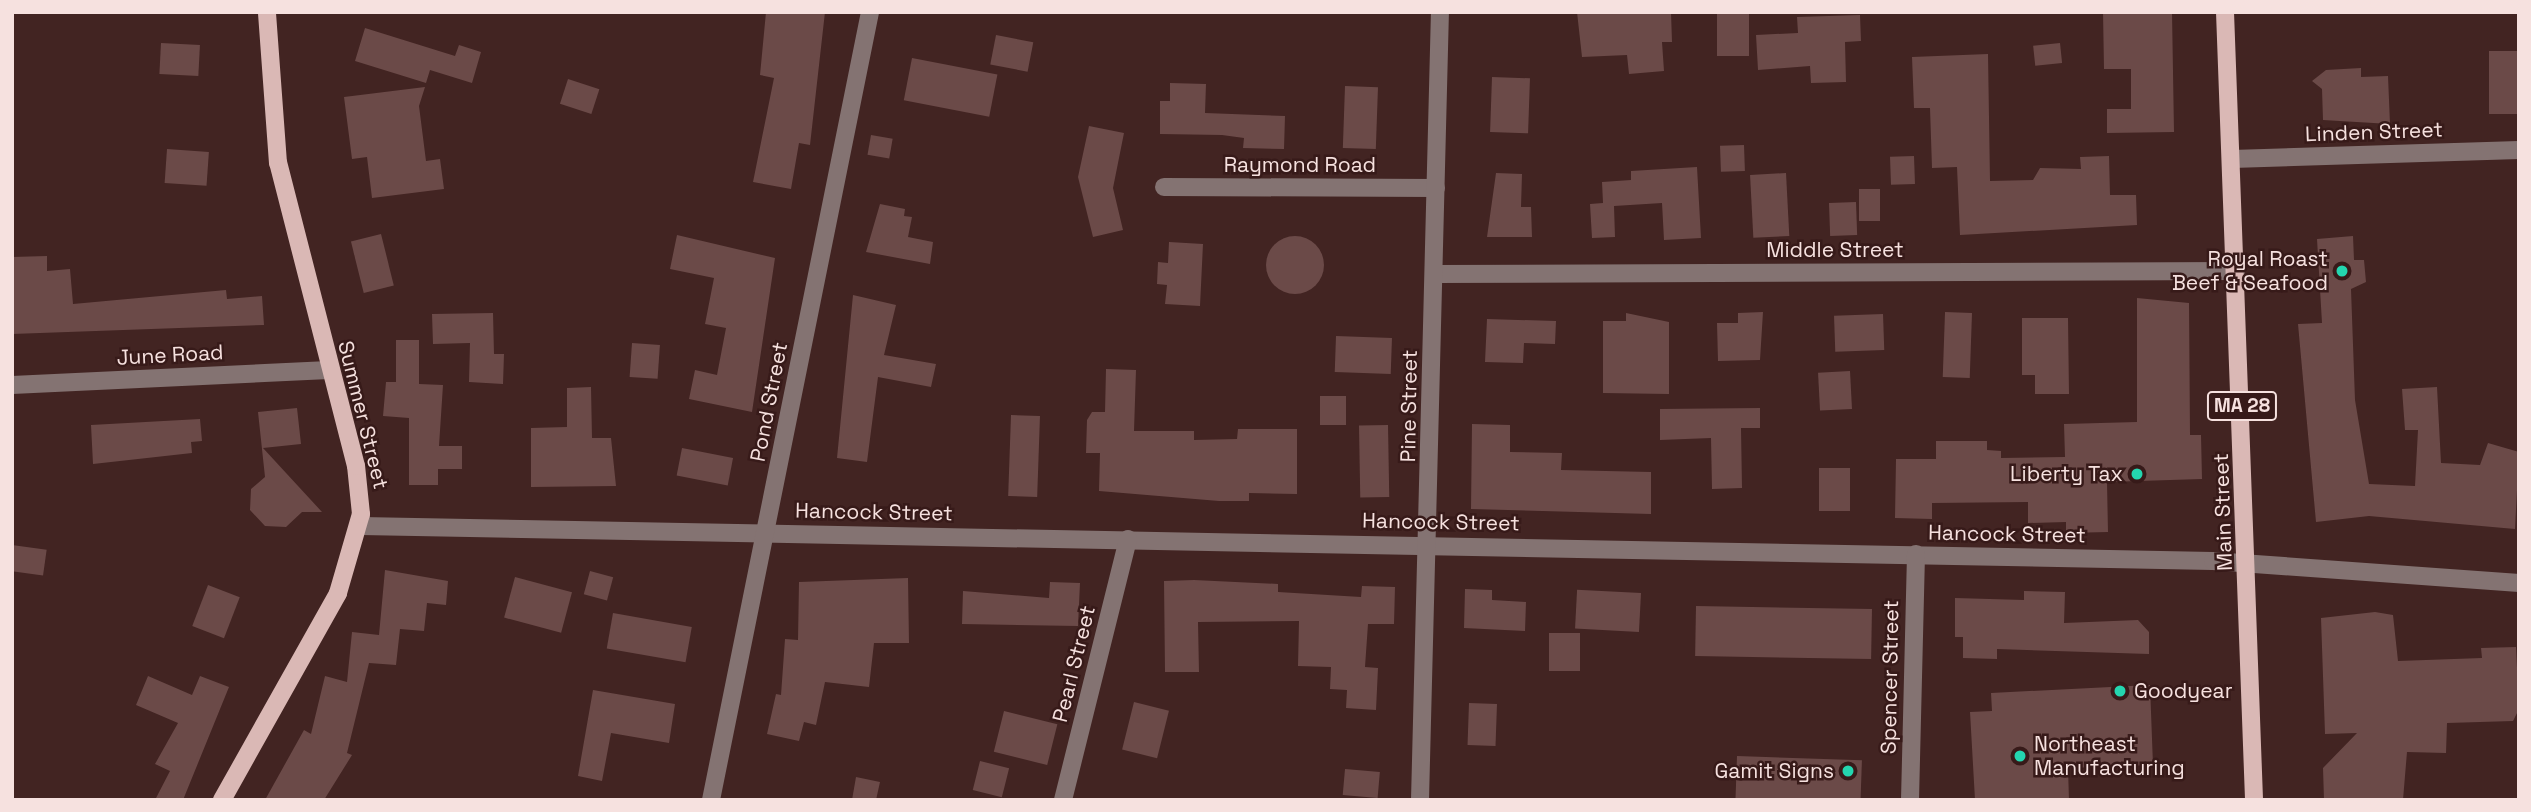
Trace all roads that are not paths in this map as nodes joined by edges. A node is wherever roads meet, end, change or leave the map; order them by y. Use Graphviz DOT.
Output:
graph roads {
  1 [pos="267,12"];
  2 [pos="870,12"];
  3 [pos="1440,12"];
  4 [pos="2225,12"];
  5 [pos="2519,150"];
  6 [pos="2232,159"];
  7 [pos="1164,187"];
  8 [pos="1436,188"];
  9 [pos="2236,271"];
  10 [pos="1434,274"];
  11 [pos="330,370"];
  12 [pos="12,385"];
  13 [pos="361,526"];
  14 [pos="766,532"];
  15 [pos="1129,539"];
  16 [pos="1429,544"];
  17 [pos="1916,554"];
  18 [pos="2248,562"];
  19 [pos="2519,583"];
  20 [pos="222,800"];
  21 [pos="711,800"];
  22 [pos="1063,800"];
  23 [pos="1420,800"];
  24 [pos="1910,800"];
  25 [pos="2254,800"];
  1 -- 11 [label="main road, Summer Street"];
  2 -- 14 [label="street, Pond Street"];
  3 -- 8 [label="street, Pine Street"];
  4 -- 6 [label="main road, Main Street / MA 28"];
  5 -- 6 [label="street, Linden Street"];
  6 -- 9 [label="main road, Main Street / MA 28"];
  7 -- 8 [label="street, Raymond Road"];
  8 -- 10 [label="street, Pine Street"];
  9 -- 10 [label="street, Middle Street"];
  9 -- 18 [label="main road, Main Street / MA 28"];
  10 -- 16 [label="street, Pine Street"];
  11 -- 12 [label="street, June Road"];
  11 -- 13 [label="main road, Summer Street"];
  13 -- 14 [label="street, Hancock Street"];
  13 -- 20 [label="main road, Summer Street"];
  14 -- 15 [label="street, Hancock Street"];
  14 -- 21 [label="street, Pond Street"];
  15 -- 16 [label="street, Hancock Street"];
  15 -- 22 [label="street, Pearl Street"];
  16 -- 17 [label="street, Hancock Street"];
  16 -- 23 [label="street, Pine Street"];
  17 -- 18 [label="street, Hancock Street"];
  17 -- 24 [label="street, Spencer Street"];
  18 -- 19 [label="street, Hancock Street"];
  18 -- 25 [label="main road, Main Street / MA 28"];
}
